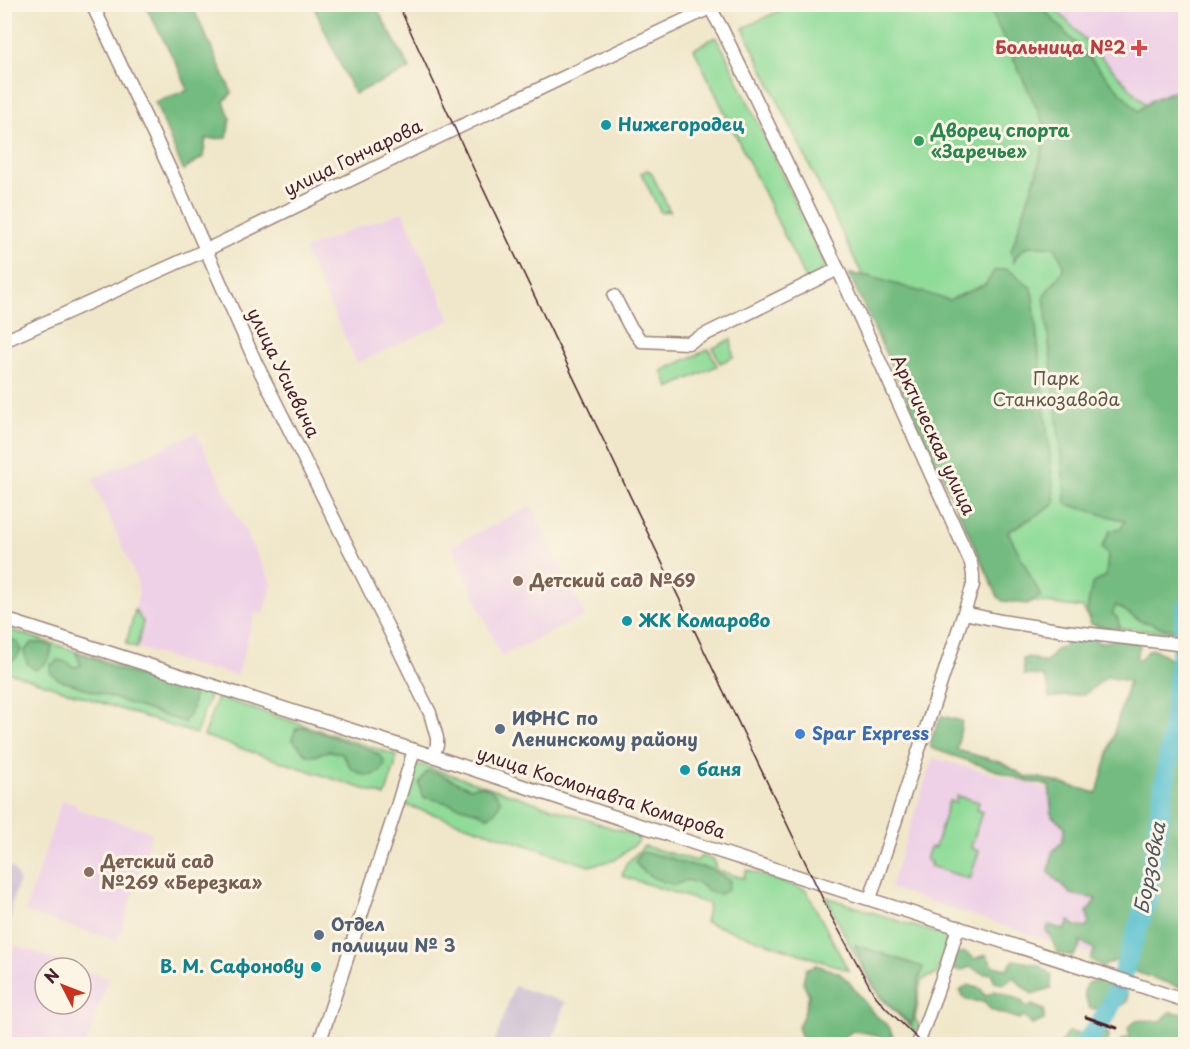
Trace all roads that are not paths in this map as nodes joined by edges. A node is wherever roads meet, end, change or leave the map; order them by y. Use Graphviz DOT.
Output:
graph roads {
  1 [pos="92,4"];
  2 [pos="712,6"];
  3 [pos="206,250"];
  4 [pos="838,269"];
  5 [pos="614,296"];
  6 [pos="4,341"];
  7 [pos="964,613"];
  8 [pos="4,619"];
  9 [pos="1185,645"];
  10 [pos="414,750"];
  11 [pos="433,756"];
  12 [pos="870,899"];
  13 [pos="958,927"];
  14 [pos="1185,1001"];
  15 [pos="319,1044"];
  16 [pos="918,1044"];
  1 -- 3 [label="street, улица Усиевича"];
  2 -- 3 [label="street, улица Гончарова"];
  2 -- 4 [label="street, Арктическая улица"];
  3 -- 6 [label="street, улица Гончарова"];
  3 -- 11 [label="street, улица Усиевича"];
  4 -- 5 [label="street"];
  4 -- 7 [label="street, Арктическая улица"];
  7 -- 9 [label="street"];
  7 -- 12 [label="street, Арктическая улица"];
  8 -- 10 [label="street, улица Космонавта Комарова"];
  10 -- 11 [label="street, улица Космонавта Комарова"];
  10 -- 15 [label="street"];
  11 -- 12 [label="street, улица Космонавта Комарова"];
  12 -- 13 [label="street, улица Космонавта Комарова"];
  13 -- 14 [label="street, улица Космонавта Комарова"];
  13 -- 16 [label="street"];
}
